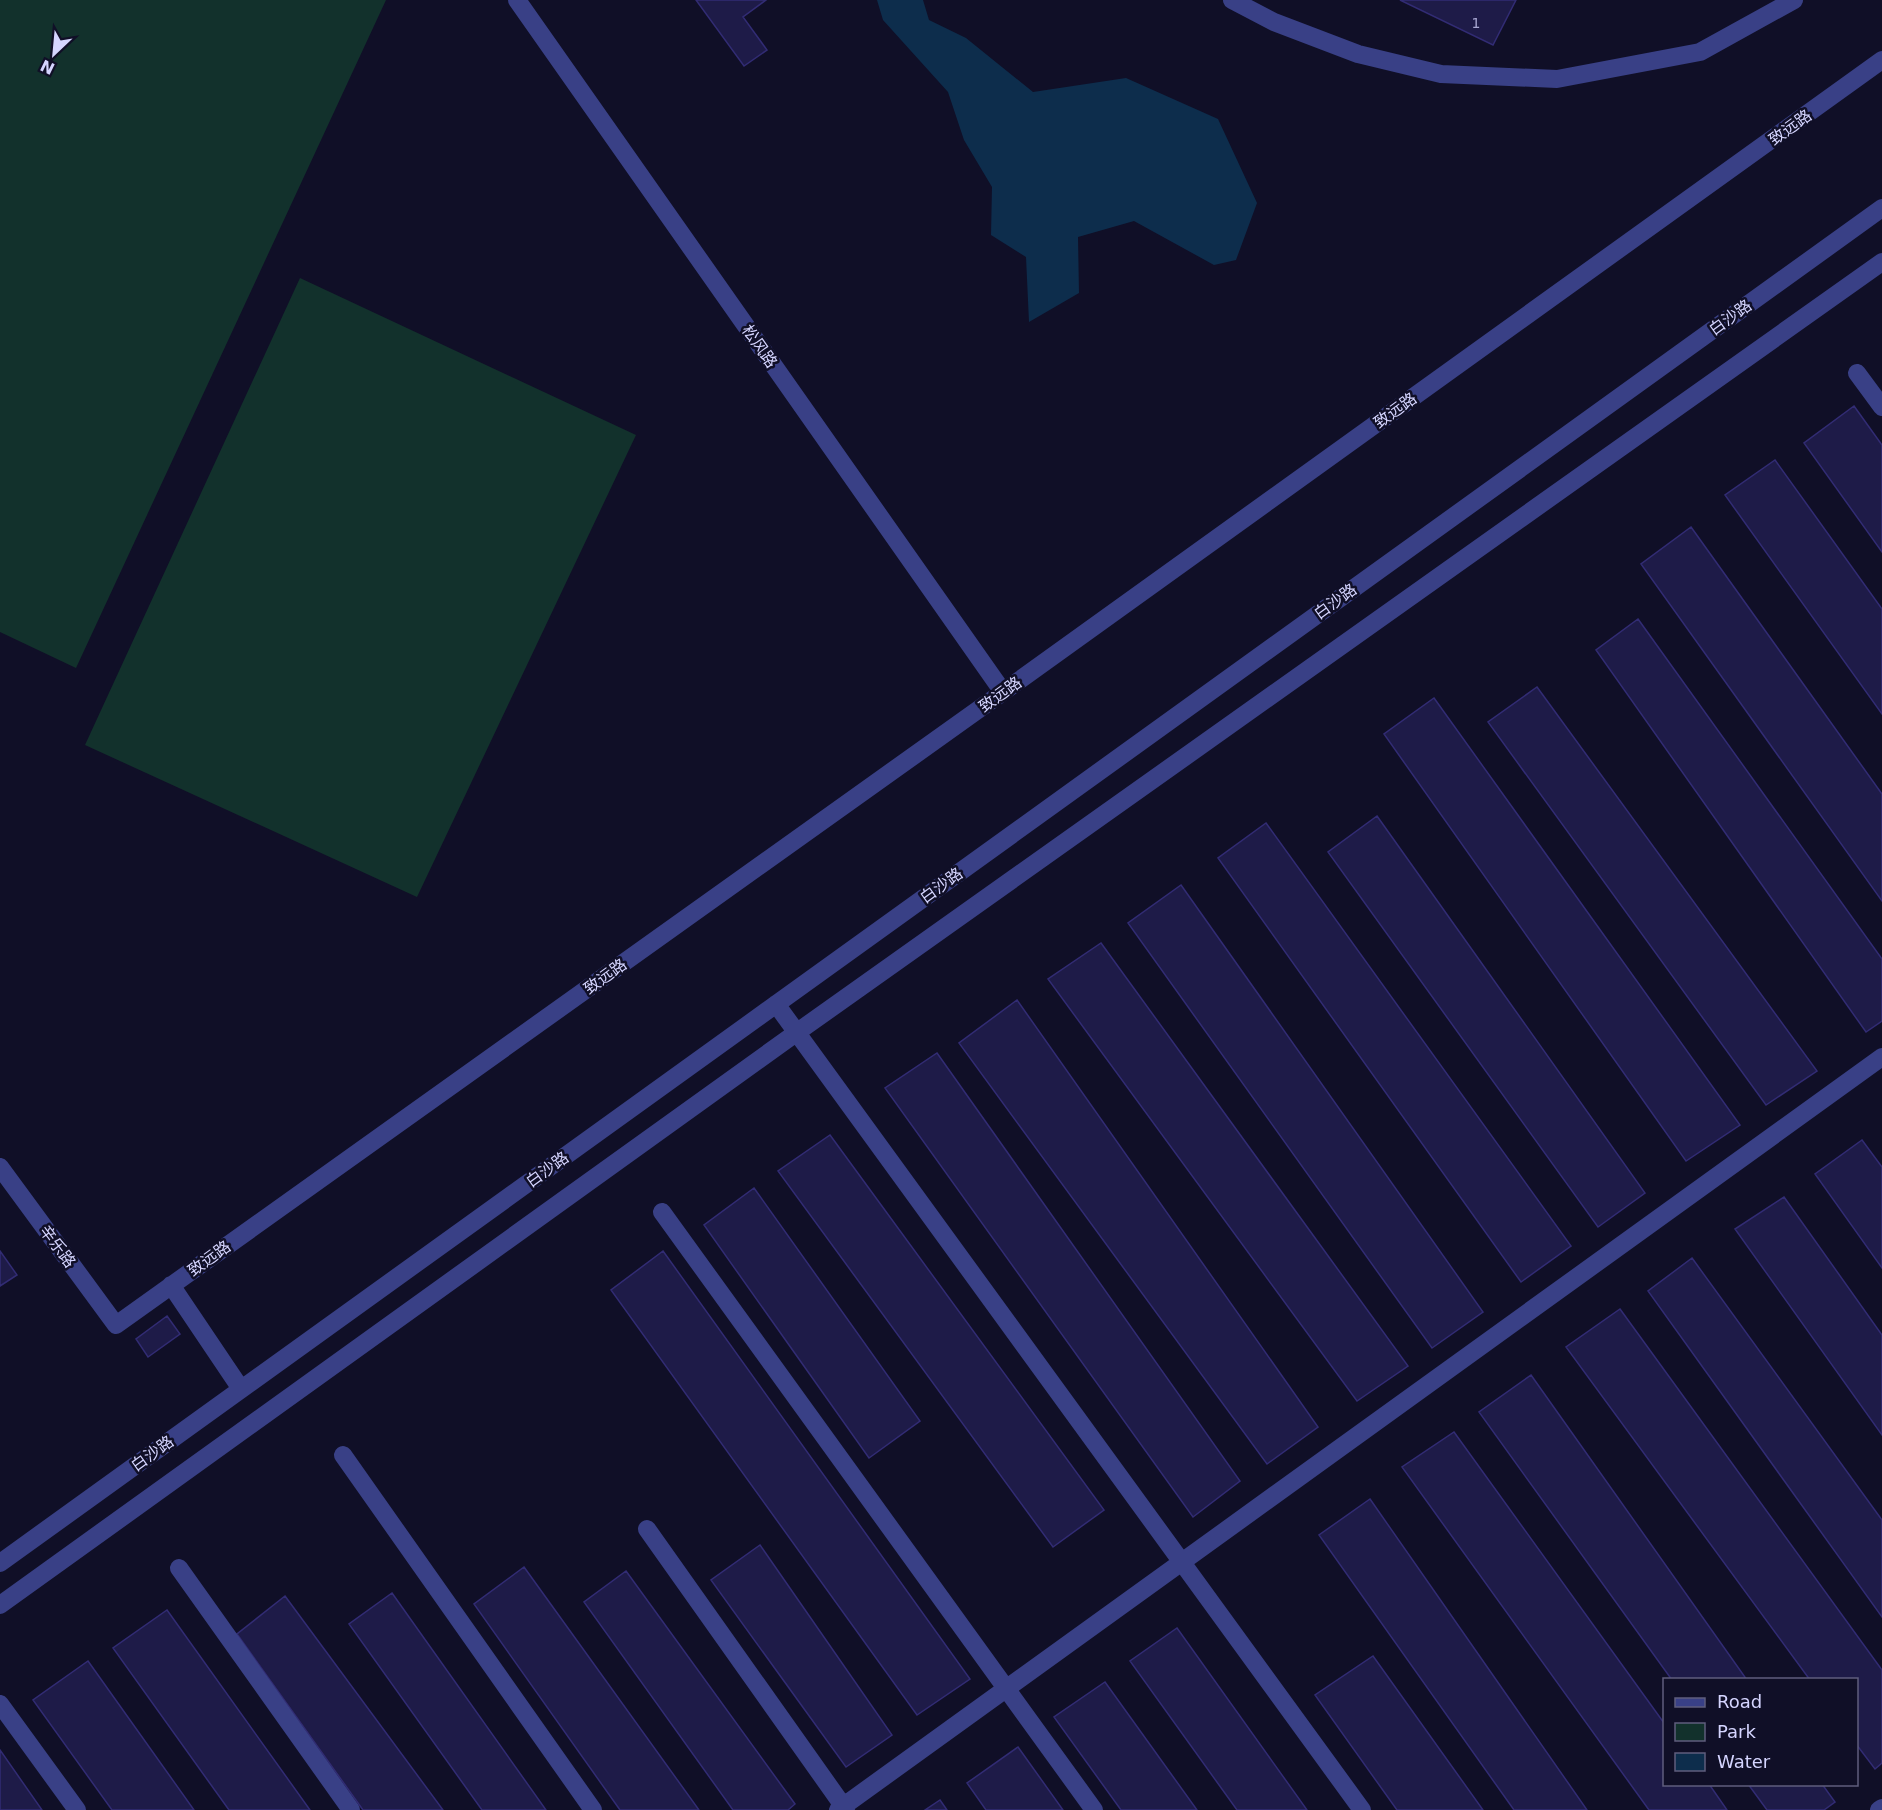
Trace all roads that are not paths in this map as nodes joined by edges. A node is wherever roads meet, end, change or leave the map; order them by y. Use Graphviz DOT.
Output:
graph roads {
  1 [pos="517,0"];
  2 [pos="1232,0"];
  3 [pos="1794,0"];
  4 [pos="1882,60"];
  5 [pos="1882,208"];
  6 [pos="1879,265"];
  7 [pos="1857,373"];
  8 [pos="1882,407"];
  9 [pos="1003,692"];
  10 [pos="776,1004"];
  11 [pos="796,1033"];
  12 [pos="1882,1057"];
  13 [pos="0,1167"];
  14 [pos="662,1212"];
  15 [pos="171,1286"];
  16 [pos="116,1325"];
  17 [pos="241,1389"];
  18 [pos="343,1455"];
  19 [pos="646,1529"];
  20 [pos="1183,1562"];
  21 [pos="0,1563"];
  22 [pos="178,1568"];
  23 [pos="0,1605"];
  24 [pos="1008,1688"];
  25 [pos="0,1704"];
  26 [pos="843,1809"];
  27 [pos="77,1810"];
  28 [pos="351,1810"];
  29 [pos="593,1810"];
  30 [pos="1094,1810"];
  31 [pos="1362,1810"];
  1 -- 9 [label="street, 松风路"];
  2 -- 3 [label="street"];
  4 -- 9 [label="street, 致远路"];
  5 -- 10 [label="street, 白沙路"];
  6 -- 11 [label="street"];
  7 -- 8 [label="street"];
  9 -- 15 [label="street, 致远路"];
  10 -- 11 [label="street"];
  10 -- 17 [label="street, 白沙路"];
  11 -- 20 [label="street"];
  11 -- 23 [label="street"];
  12 -- 20 [label="street"];
  13 -- 16 [label="street, 辛乐路"];
  14 -- 24 [label="street"];
  15 -- 16 [label="street, 致远路"];
  15 -- 17 [label="street"];
  17 -- 21 [label="street, 白沙路"];
  18 -- 29 [label="street"];
  19 -- 26 [label="street"];
  20 -- 24 [label="street"];
  20 -- 31 [label="street"];
  22 -- 28 [label="street"];
  24 -- 26 [label="street"];
  24 -- 30 [label="street"];
  25 -- 27 [label="street"];
}
